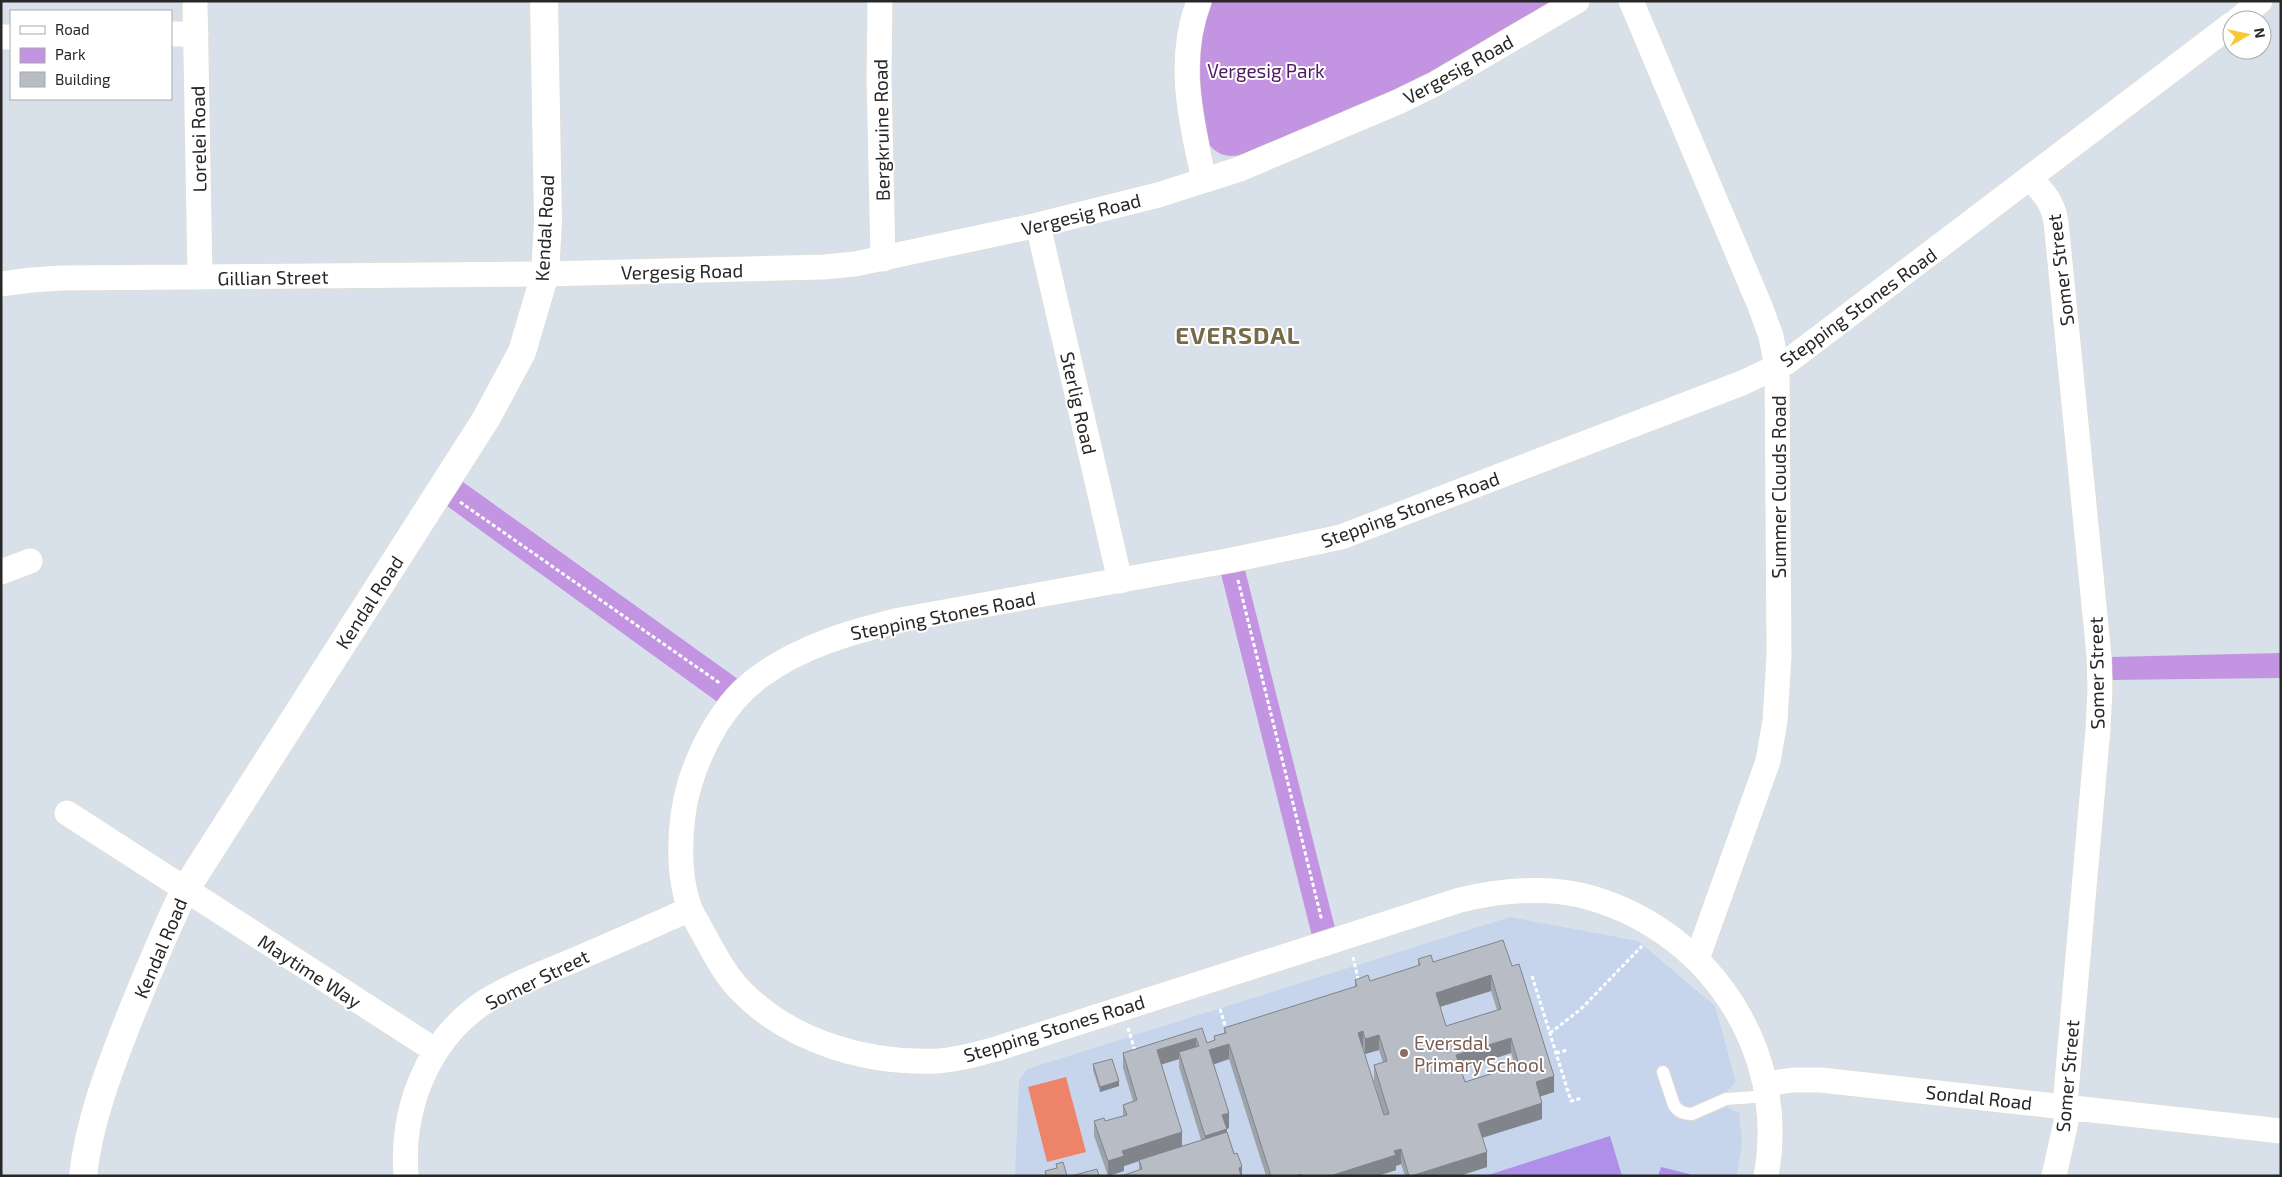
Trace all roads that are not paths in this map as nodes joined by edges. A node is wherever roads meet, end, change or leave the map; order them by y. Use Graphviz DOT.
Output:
graph roads {
  1 [pos="195,1"];
  2 [pos="544,1"];
  3 [pos="880,1"];
  4 [pos="1199,1"];
  5 [pos="1577,1"];
  6 [pos="1631,1"];
  7 [pos="2260,1"];
  8 [pos="2250,10"];
  9 [pos="2222,32"];
  10 [pos="172,34"];
  11 [pos="196,34"];
  12 [pos="2030,178"];
  13 [pos="1204,180"];
  14 [pos="1038,225"];
  15 [pos="883,259"];
  16 [pos="545,274"];
  17 [pos="200,278"];
  18 [pos="1,284"];
  19 [pos="1777,367"];
  20 [pos="30,561"];
  21 [pos="1,572"];
  22 [pos="1120,581"];
  23 [pos="67,813"];
  24 [pos="185,890"];
  25 [pos="690,909"];
  26 [pos="1696,959"];
  27 [pos="436,1051"];
  28 [pos="1663,1072"];
  29 [pos="1767,1090"];
  30 [pos="2066,1106"];
  31 [pos="2281,1130"];
  32 [pos="82,1176"];
  33 [pos="406,1176"];
  34 [pos="1766,1176"];
  35 [pos="2054,1176"];
  1 -- 11 [label="street, Lorelei Road"];
  2 -- 16 [label="street, Kendal Road"];
  3 -- 15 [label="street, Bergkruine Road"];
  4 -- 13 [label="street"];
  5 -- 13 [label="street, Vergesig Road"];
  6 -- 19 [label="street, Summer Clouds Road"];
  7 -- 8 [label="street"];
  9 -- 12 [label="street, Stepping Stones Road"];
  10 -- 11 [label="street"];
  11 -- 17 [label="street, Lorelei Road"];
  12 -- 19 [label="street, Stepping Stones Road"];
  12 -- 30 [label="street, Somer Street"];
  13 -- 14 [label="street, Vergesig Road"];
  14 -- 15 [label="street, Vergesig Road"];
  14 -- 22 [label="street, Sterlig Road"];
  15 -- 16 [label="street, Vergesig Road"];
  16 -- 17 [label="street, Gillian Street"];
  16 -- 24 [label="street, Kendal Road"];
  17 -- 18 [label="street, Gillian Street"];
  19 -- 22 [label="street, Stepping Stones Road"];
  19 -- 26 [label="street, Summer Clouds Road"];
  20 -- 21 [label="street"];
  22 -- 25 [label="street, Stepping Stones Road"];
  23 -- 24 [label="street, Maytime Way"];
  24 -- 27 [label="street, Maytime Way"];
  24 -- 32 [label="street, Kendal Road"];
  25 -- 26 [label="street, Stepping Stones Road"];
  25 -- 27 [label="street, Somer Street"];
  26 -- 29 [label="street, Stepping Stones Road"];
  27 -- 33 [label="street, Somer Street"];
  28 -- 29 [label="lane"];
  29 -- 30 [label="street, Sondal Road"];
  29 -- 34 [label="street, Stepping Stones Road"];
  30 -- 31 [label="street, Sondal Road"];
  30 -- 35 [label="street, Somer Street"];
}
